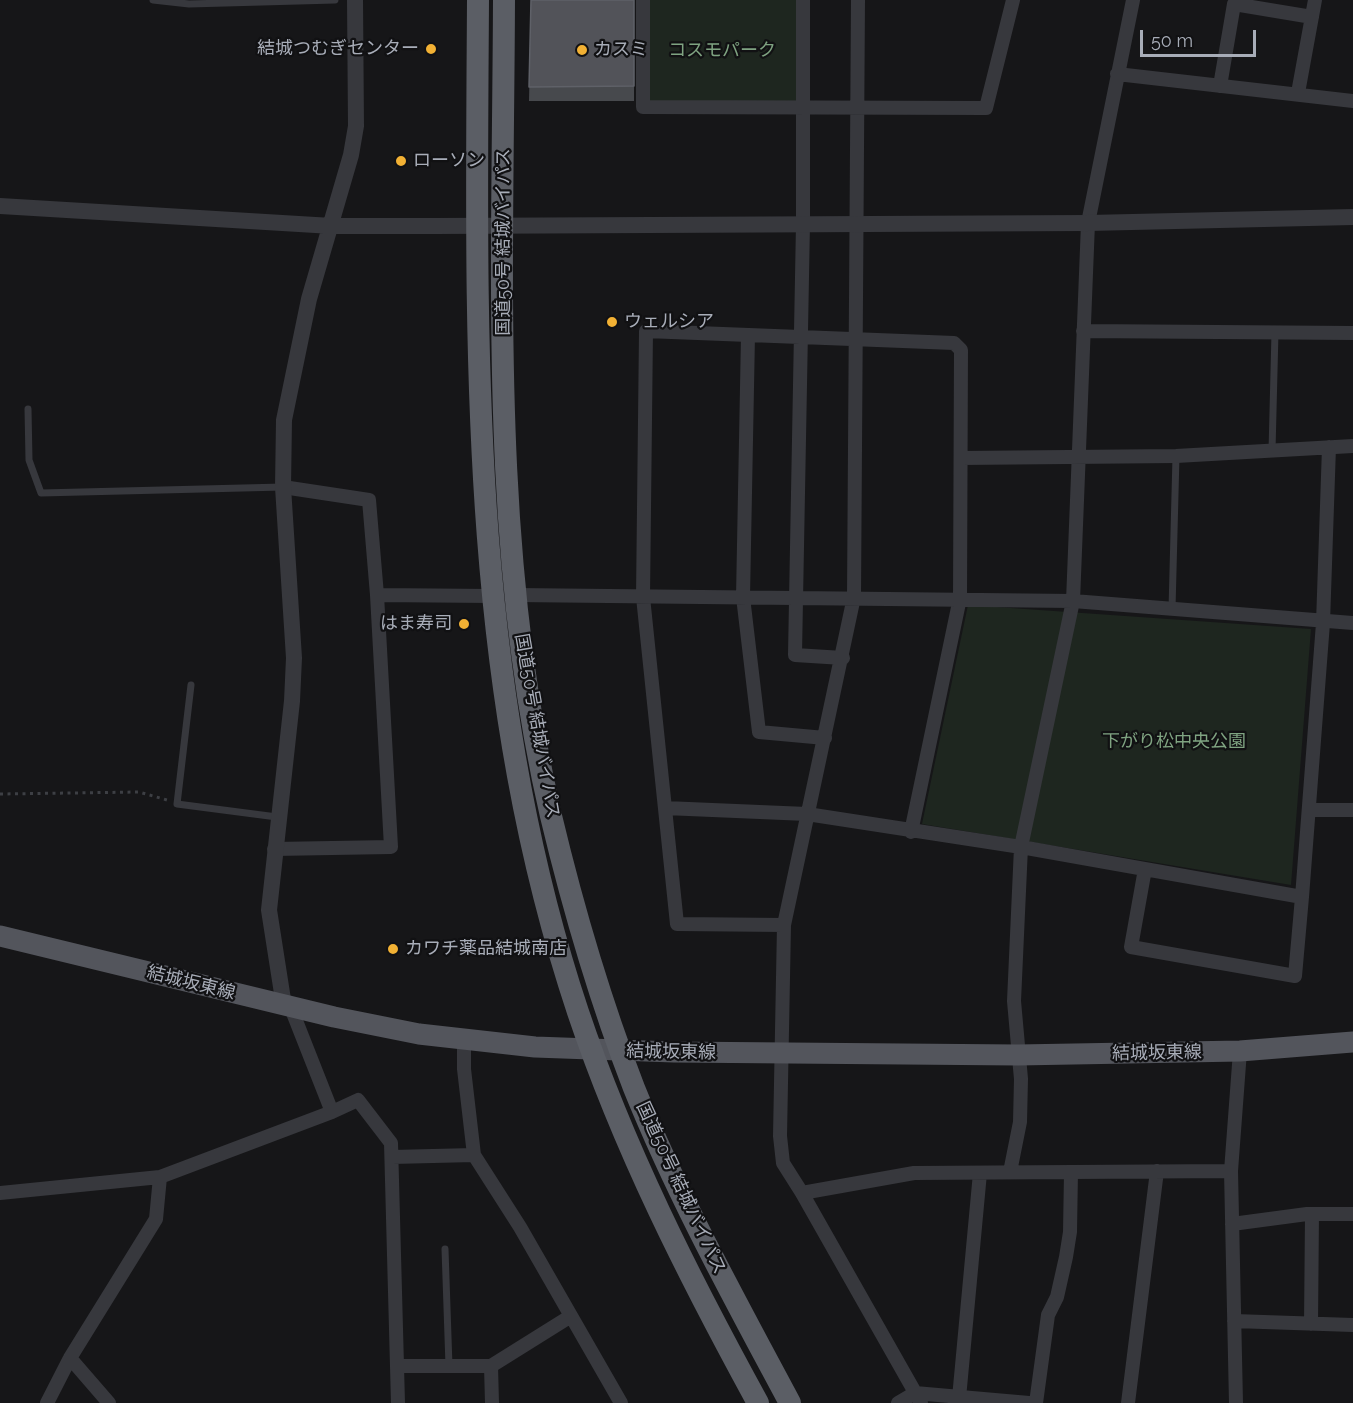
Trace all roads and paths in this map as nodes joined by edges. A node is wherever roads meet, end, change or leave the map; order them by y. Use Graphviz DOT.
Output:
graph roads {
  1 [pos="153,0"];
  2 [pos="335,0"];
  3 [pos="355,0"];
  4 [pos="478,0"];
  5 [pos="504,0"];
  6 [pos="643,0"];
  7 [pos="803,0"];
  8 [pos="858,0"];
  9 [pos="1013,0"];
  10 [pos="1133,0"];
  11 [pos="1315,0"];
  12 [pos="1312,17"];
  13 [pos="1117,74"];
  14 [pos="1220,86"];
  15 [pos="1298,93"];
  16 [pos="1353,101"];
  17 [pos="802,108"];
  18 [pos="857,108"];
  19 [pos="0,206"];
  20 [pos="1353,217"];
  21 [pos="803,223"];
  22 [pos="855,223"];
  23 [pos="1088,223"];
  24 [pos="332,225"];
  25 [pos="477,227"];
  26 [pos="504,227"];
  27 [pos="1083,331"];
  28 [pos="1275,332"];
  29 [pos="1353,333"];
  30 [pos="748,335"];
  31 [pos="799,338"];
  32 [pos="854,340"];
  33 [pos="28,409"];
  34 [pos="1353,446"];
  35 [pos="1329,447"];
  36 [pos="1272,450"];
  37 [pos="1176,456"];
  38 [pos="1078,457"];
  39 [pos="961,458"];
  40 [pos="283,487"];
  41 [pos="377,595"];
  42 [pos="516,595"];
  43 [pos="491,596"];
  44 [pos="643,597"];
  45 [pos="743,597"];
  46 [pos="797,597"];
  47 [pos="854,597"];
  48 [pos="960,598"];
  49 [pos="1073,601"];
  50 [pos="1172,610"];
  51 [pos="1323,622"];
  52 [pos="1353,623"];
  53 [pos="843,658"];
  54 [pos="191,684"];
  55 [pos="825,738"];
  56 [pos="0,794"];
  57 [pos="177,804"];
  58 [pos="665,808"];
  59 [pos="1311,810"];
  60 [pos="1353,810"];
  61 [pos="807,814"];
  62 [pos="277,817"];
  63 [pos="911,832"];
  64 [pos="1021,847"];
  65 [pos="274,849"];
  66 [pos="1145,869"];
  67 [pos="1302,897"];
  68 [pos="784,925"];
  69 [pos="0,936"];
  70 [pos="287,1007"];
  71 [pos="464,1041"];
  72 [pos="1353,1042"];
  73 [pos="592,1050"];
  74 [pos="621,1051"];
  75 [pos="1240,1052"];
  76 [pos="783,1053"];
  77 [pos="1018,1055"];
  78 [pos="332,1112"];
  79 [pos="474,1155"];
  80 [pos="392,1157"];
  81 [pos="1156,1171"];
  82 [pos="1231,1171"];
  83 [pos="1010,1172"];
  84 [pos="1071,1172"];
  85 [pos="980,1173"];
  86 [pos="160,1177"];
  87 [pos="0,1192"];
  88 [pos="802,1193"];
  89 [pos="1312,1214"];
  90 [pos="1353,1214"];
  91 [pos="1232,1224"];
  92 [pos="445,1249"];
  93 [pos="571,1316"];
  94 [pos="1234,1321"];
  95 [pos="1311,1324"];
  96 [pos="1353,1325"];
  97 [pos="70,1358"];
  98 [pos="398,1366"];
  99 [pos="449,1366"];
  100 [pos="490,1366"];
  101 [pos="918,1398"];
  102 [pos="958,1398"];
  103 [pos="47,1403"];
  104 [pos="109,1403"];
  105 [pos="398,1403"];
  106 [pos="492,1403"];
  107 [pos="621,1403"];
  108 [pos="758,1403"];
  109 [pos="790,1403"];
  110 [pos="898,1403"];
  111 [pos="1029,1403"];
  112 [pos="1036,1403"];
  113 [pos="1128,1403"];
  114 [pos="1236,1403"];
  1 -- 2 [label="lane"];
  3 -- 24 [label="street"];
  4 -- 25 [label="highway, 国道50号 結城バイパス"];
  5 -- 26 [label="highway, 国道50号 結城バイパス"];
  6 -- 17 [label="street"];
  7 -- 17 [label="street"];
  8 -- 18 [label="street"];
  9 -- 18 [label="street"];
  10 -- 13 [label="street"];
  11 -- 12 [label="street"];
  12 -- 14 [label="street"];
  12 -- 15 [label="street"];
  13 -- 14 [label="street"];
  13 -- 23 [label="street"];
  14 -- 15 [label="street"];
  15 -- 16 [label="street"];
  17 -- 18 [label="street"];
  17 -- 21 [label="street"];
  18 -- 22 [label="street"];
  19 -- 24 [label="street"];
  20 -- 23 [label="street"];
  21 -- 22 [label="street"];
  21 -- 26 [label="street"];
  21 -- 31 [label="street"];
  22 -- 23 [label="street"];
  22 -- 32 [label="street"];
  23 -- 27 [label="street"];
  24 -- 25 [label="street"];
  24 -- 40 [label="street"];
  25 -- 26 [label="street"];
  25 -- 43 [label="highway, 国道50号 結城バイパス"];
  26 -- 42 [label="highway, 国道50号 結城バイパス"];
  27 -- 28 [label="street"];
  27 -- 38 [label="street"];
  28 -- 29 [label="street"];
  28 -- 36 [label="lane"];
  30 -- 31 [label="street"];
  30 -- 44 [label="street"];
  30 -- 45 [label="street"];
  31 -- 32 [label="street"];
  31 -- 46 [label="street"];
  32 -- 39 [label="street"];
  32 -- 47 [label="street"];
  33 -- 40 [label="lane"];
  34 -- 35 [label="street"];
  35 -- 36 [label="street"];
  35 -- 51 [label="street"];
  36 -- 37 [label="street"];
  37 -- 38 [label="street"];
  37 -- 50 [label="lane"];
  38 -- 39 [label="street"];
  38 -- 49 [label="street"];
  39 -- 48 [label="street"];
  40 -- 41 [label="street"];
  40 -- 62 [label="street"];
  41 -- 43 [label="street"];
  41 -- 65 [label="street"];
  42 -- 44 [label="street"];
  42 -- 74 [label="highway, 国道50号 結城バイパス"];
  43 -- 73 [label="highway, 国道50号 結城バイパス"];
  44 -- 45 [label="street"];
  44 -- 58 [label="street"];
  45 -- 46 [label="street"];
  45 -- 55 [label="street"];
  46 -- 47 [label="street"];
  46 -- 53 [label="street"];
  47 -- 48 [label="street"];
  47 -- 53 [label="street"];
  48 -- 49 [label="street"];
  48 -- 63 [label="street"];
  49 -- 50 [label="street"];
  49 -- 64 [label="street"];
  50 -- 51 [label="street"];
  51 -- 52 [label="street"];
  51 -- 59 [label="street"];
  53 -- 55 [label="street"];
  54 -- 57 [label="lane"];
  55 -- 61 [label="street"];
  56 -- 57 [label="path"];
  57 -- 62 [label="lane"];
  58 -- 61 [label="street"];
  58 -- 68 [label="street"];
  59 -- 60 [label="street"];
  59 -- 67 [label="street"];
  61 -- 63 [label="street"];
  61 -- 68 [label="street"];
  62 -- 65 [label="street"];
  63 -- 64 [label="street"];
  64 -- 66 [label="street"];
  64 -- 77 [label="street"];
  65 -- 70 [label="street"];
  66 -- 67 [label="street"];
  66 -- 67 [label="street"];
  68 -- 76 [label="street"];
  69 -- 70 [label="main road, 結城坂東線"];
  70 -- 71 [label="main road, 結城坂東線"];
  70 -- 78 [label="street"];
  71 -- 73 [label="main road, 結城坂東線"];
  71 -- 79 [label="street"];
  72 -- 75 [label="main road, 結城坂東線"];
  73 -- 74 [label="main road, 結城坂東線"];
  73 -- 108 [label="highway, 国道50号 結城バイパス"];
  74 -- 76 [label="main road, 結城坂東線"];
  74 -- 109 [label="highway, 国道50号 結城バイパス"];
  75 -- 77 [label="main road, 結城坂東線"];
  75 -- 82 [label="street"];
  76 -- 77 [label="main road, 結城坂東線"];
  76 -- 88 [label="street"];
  77 -- 83 [label="street"];
  78 -- 80 [label="street"];
  78 -- 86 [label="street"];
  79 -- 80 [label="street"];
  79 -- 93 [label="street"];
  80 -- 98 [label="street"];
  81 -- 82 [label="street"];
  81 -- 84 [label="street"];
  81 -- 113 [label="street"];
  82 -- 91 [label="street"];
  83 -- 84 [label="street"];
  83 -- 85 [label="street"];
  84 -- 112 [label="street"];
  85 -- 88 [label="street"];
  85 -- 102 [label="street"];
  86 -- 87 [label="street"];
  86 -- 97 [label="street"];
  88 -- 101 [label="street"];
  89 -- 90 [label="street"];
  89 -- 91 [label="street"];
  89 -- 95 [label="street"];
  91 -- 94 [label="street"];
  92 -- 99 [label="lane"];
  93 -- 100 [label="street"];
  93 -- 107 [label="street"];
  94 -- 95 [label="street"];
  94 -- 114 [label="street"];
  95 -- 96 [label="street"];
  97 -- 103 [label="street"];
  97 -- 104 [label="street"];
  98 -- 99 [label="street"];
  98 -- 105 [label="street"];
  99 -- 100 [label="street"];
  100 -- 106 [label="street"];
  101 -- 102 [label="street"];
  101 -- 110 [label="street"];
  102 -- 111 [label="street"];
}
